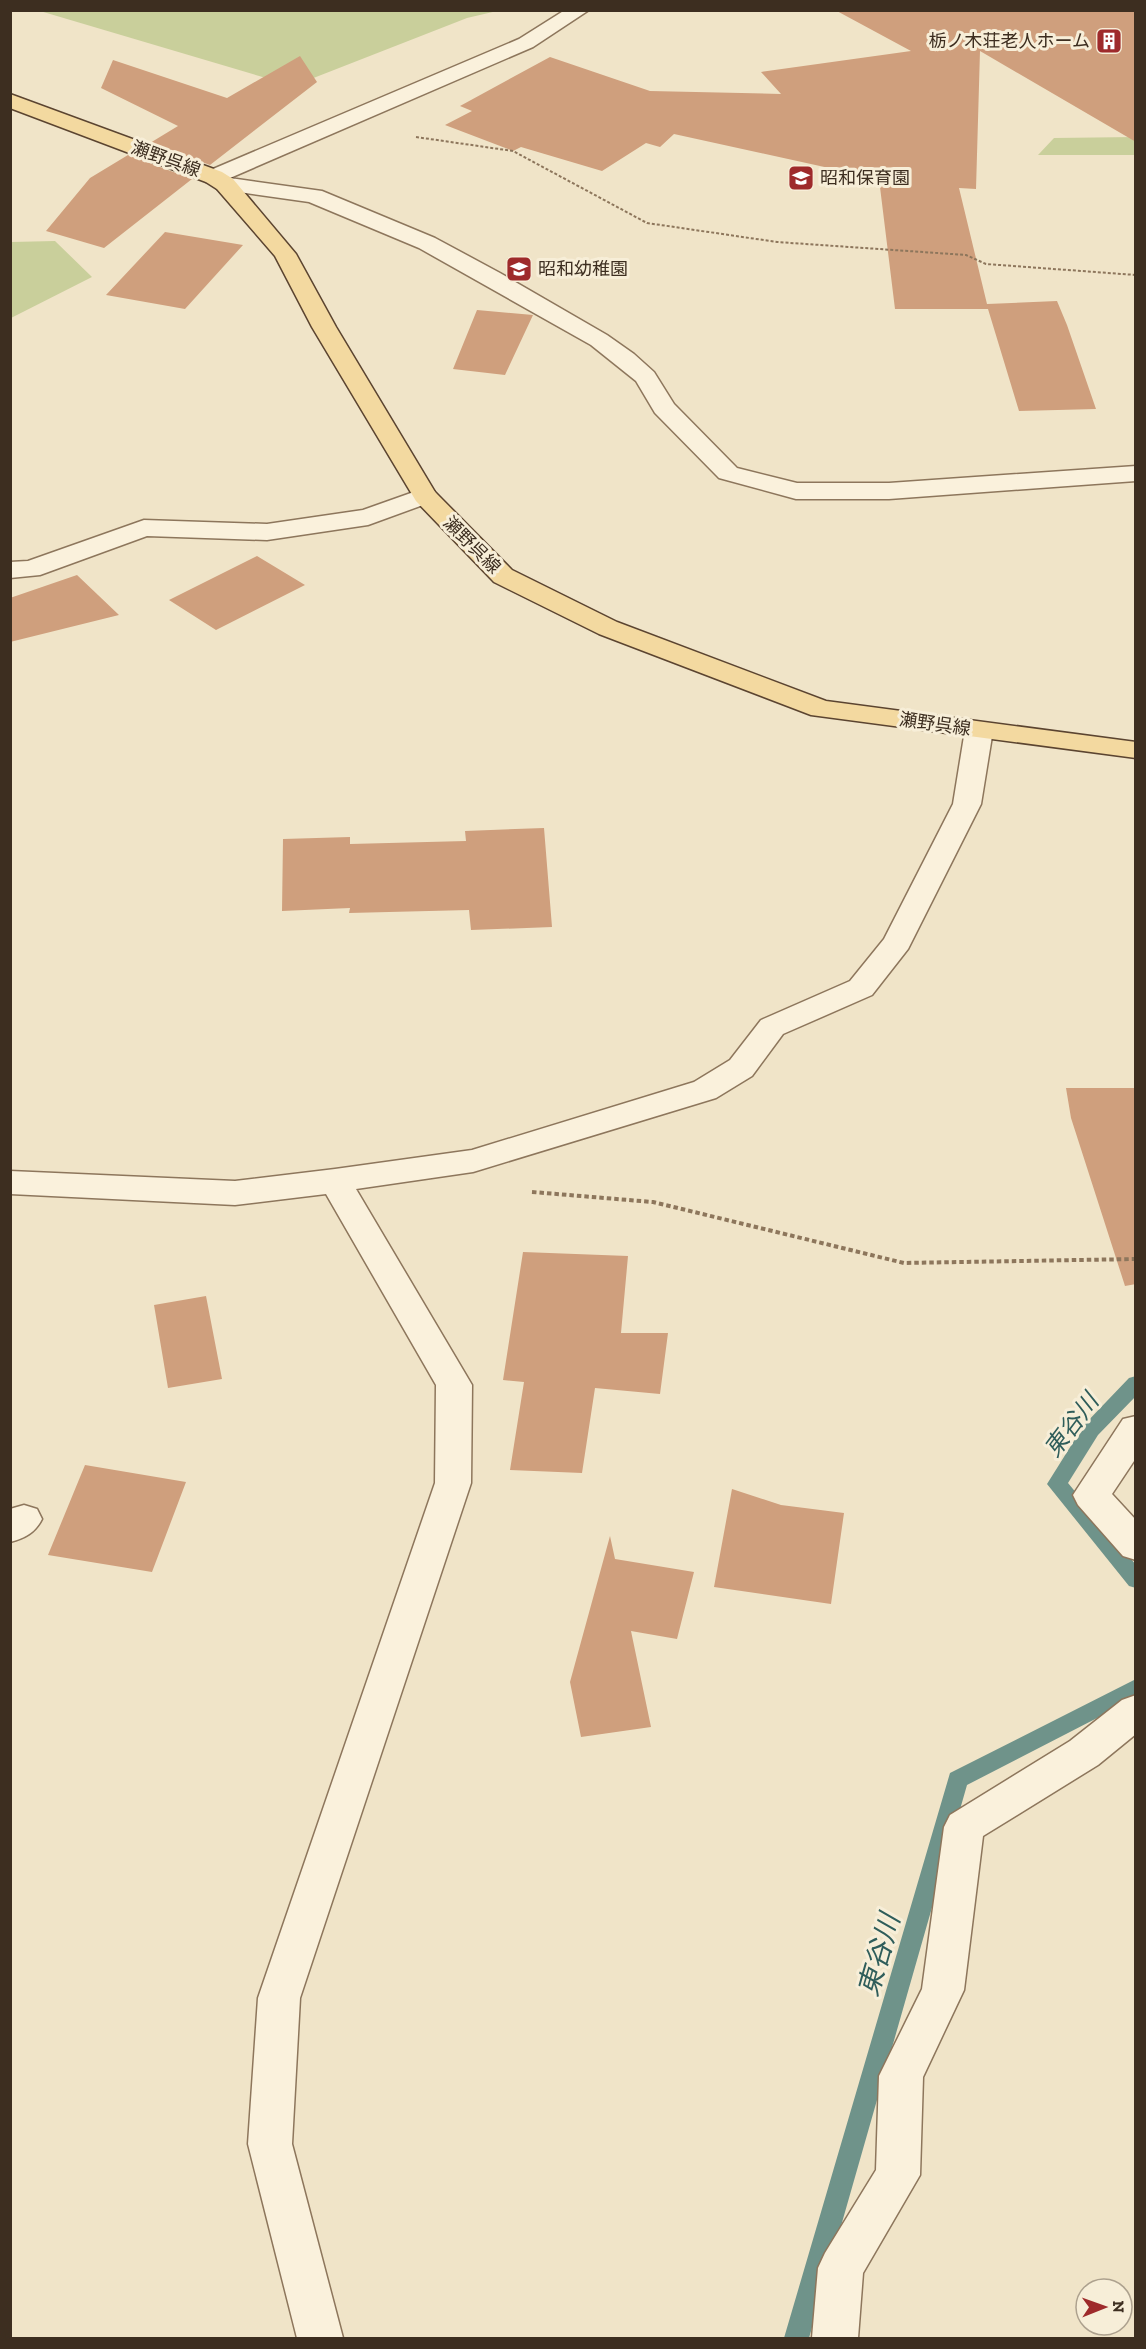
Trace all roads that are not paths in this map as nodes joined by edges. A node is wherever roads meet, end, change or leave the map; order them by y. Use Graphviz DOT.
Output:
graph roads {
  1 [pos="580,10"];
  2 [pos="10,100"];
  3 [pos="219,180"];
  4 [pos="1136,473"];
  5 [pos="425,496"];
  6 [pos="10,570"];
  7 [pos="980,730"];
  8 [pos="1136,750"];
  9 [pos="335,1181"];
  10 [pos="10,1182"];
  11 [pos="1136,1429"];
  12 [pos="1136,1546"];
  13 [pos="1136,1711"];
  14 [pos="320,2338"];
  15 [pos="835,2338"];
  1 -- 3 [label="street"];
  2 -- 3 [label="main road, 瀬野呉線"];
  3 -- 4 [label="street"];
  3 -- 5 [label="main road, 瀬野呉線"];
  5 -- 6 [label="street"];
  5 -- 7 [label="main road, 瀬野呉線"];
  7 -- 8 [label="main road, 瀬野呉線"];
  7 -- 9 [label="street"];
  9 -- 10 [label="street"];
  9 -- 14 [label="street"];
  11 -- 12 [label="street"];
  13 -- 15 [label="street"];
}
